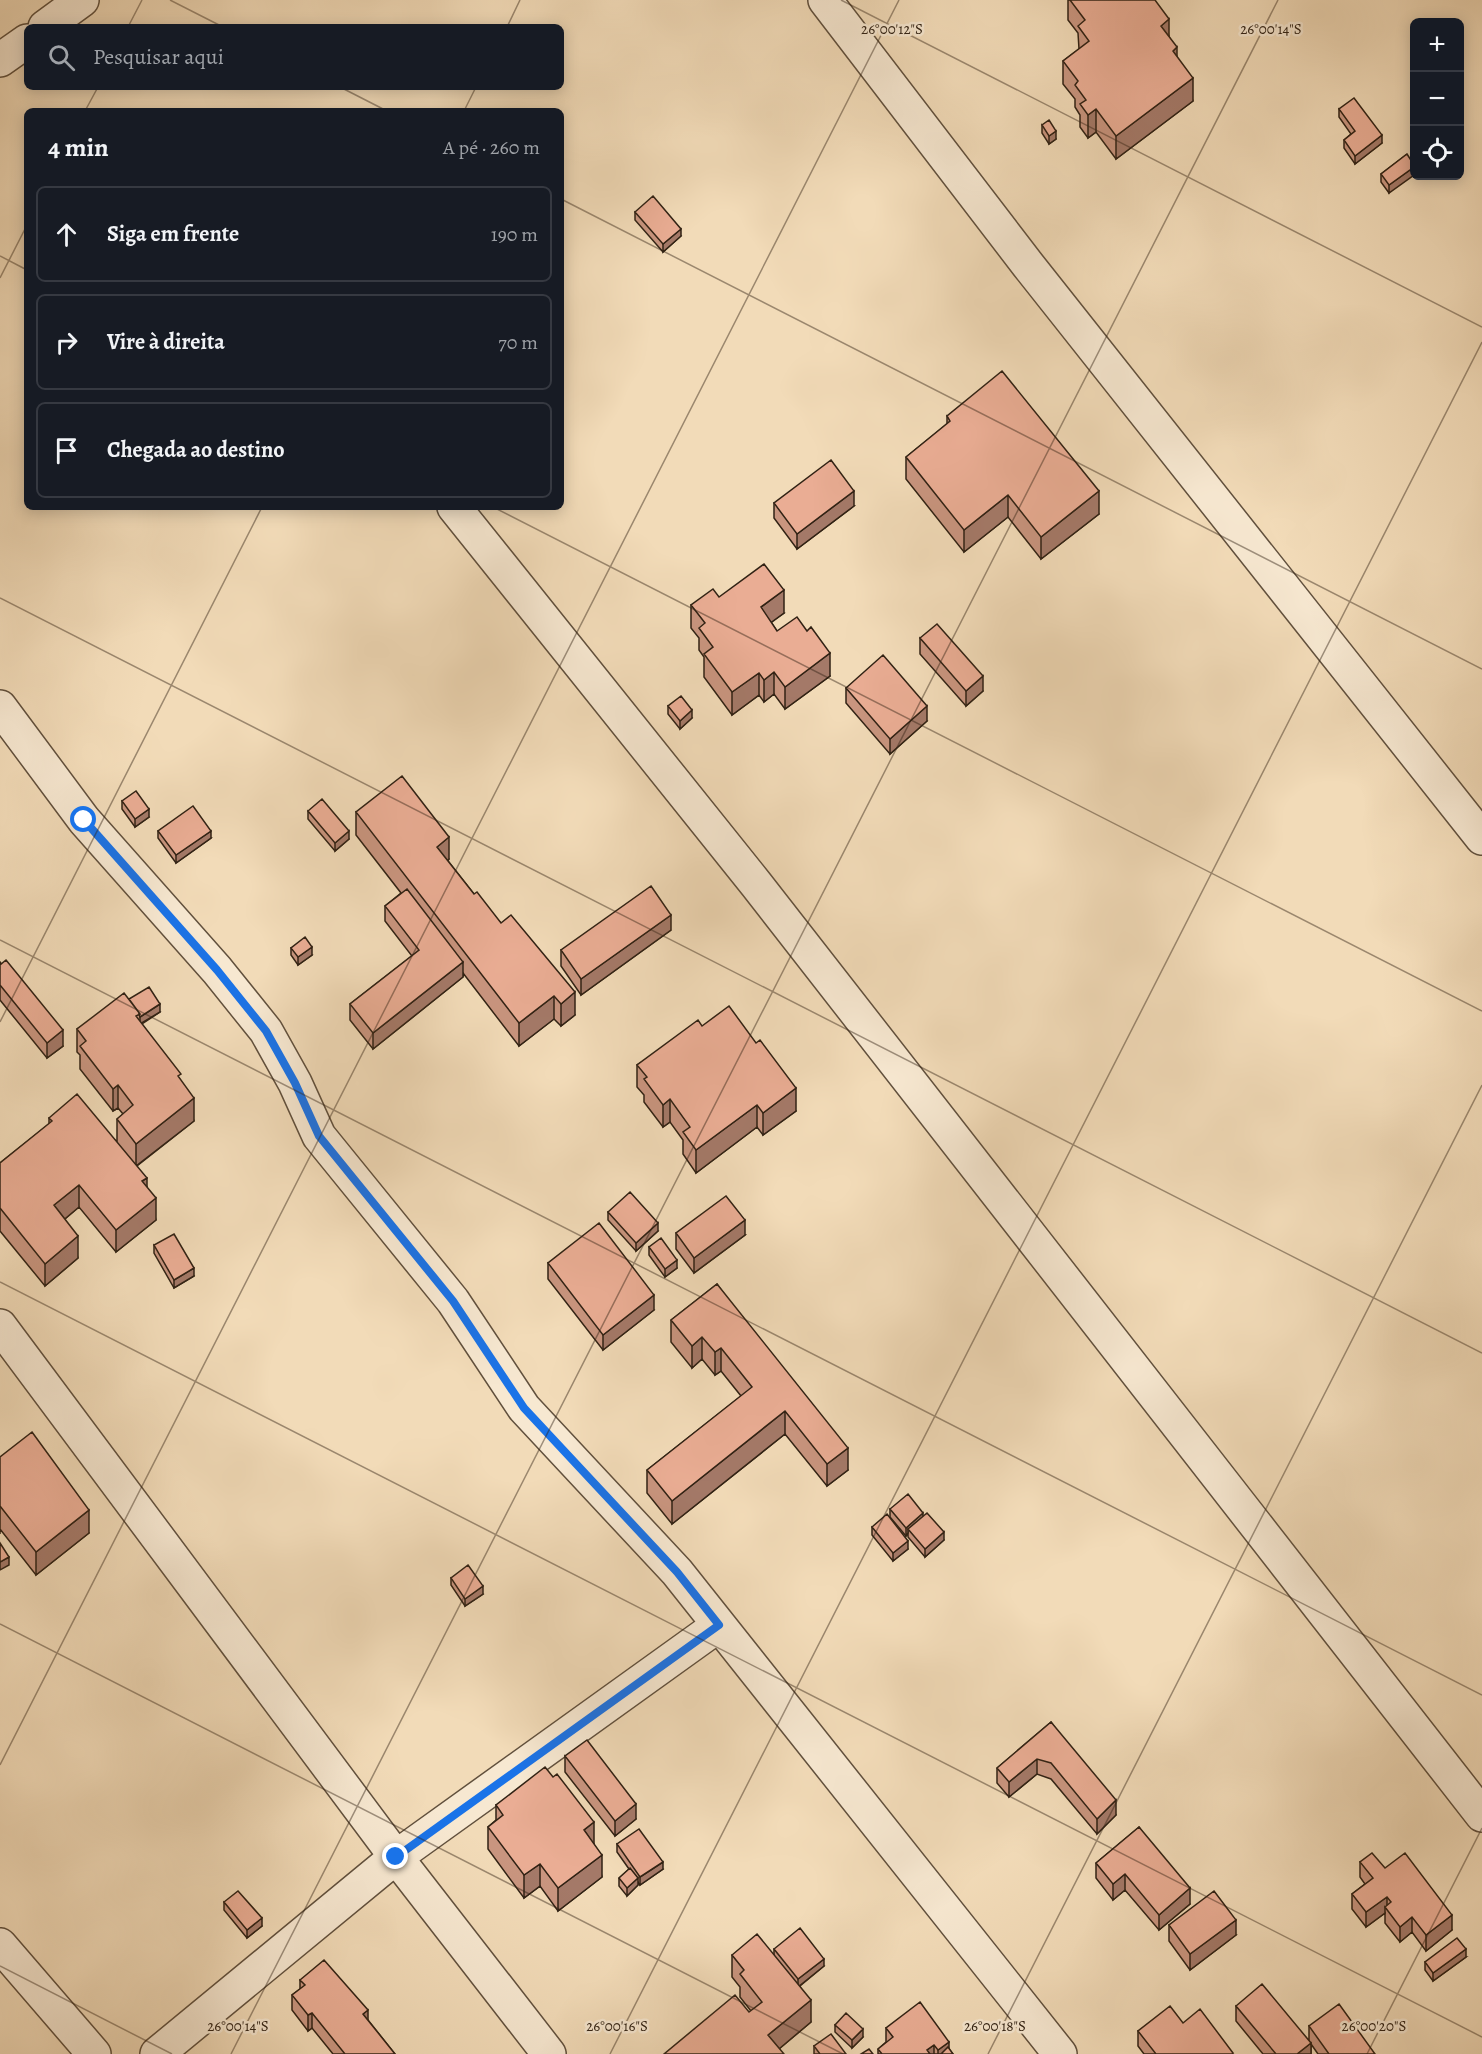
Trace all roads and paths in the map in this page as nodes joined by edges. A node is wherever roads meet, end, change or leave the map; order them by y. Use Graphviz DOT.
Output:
graph roads {
  1 [pos="82,0"];
  2 [pos="825,0"];
  3 [pos="49,24"];
  4 [pos="24,42"];
  5 [pos="0,60"];
  6 [pos="456,510"];
  7 [pos="0,707"];
  8 [pos="1482,838"];
  9 [pos="0,1326"];
  10 [pos="719,1625"];
  11 [pos="1482,1815"];
  12 [pos="396,1857"];
  13 [pos="0,1945"];
  14 [pos="94,2054"];
  15 [pos="157,2054"];
  16 [pos="549,2054"];
  17 [pos="1060,2054"];
  1 -- 3 [label="street"];
  2 -- 8 [label="street"];
  4 -- 5 [label="street"];
  6 -- 11 [label="street"];
  7 -- 10 [label="street"];
  9 -- 12 [label="street"];
  10 -- 12 [label="street"];
  10 -- 17 [label="street"];
  12 -- 15 [label="street"];
  12 -- 16 [label="street"];
  13 -- 14 [label="street"];
}
